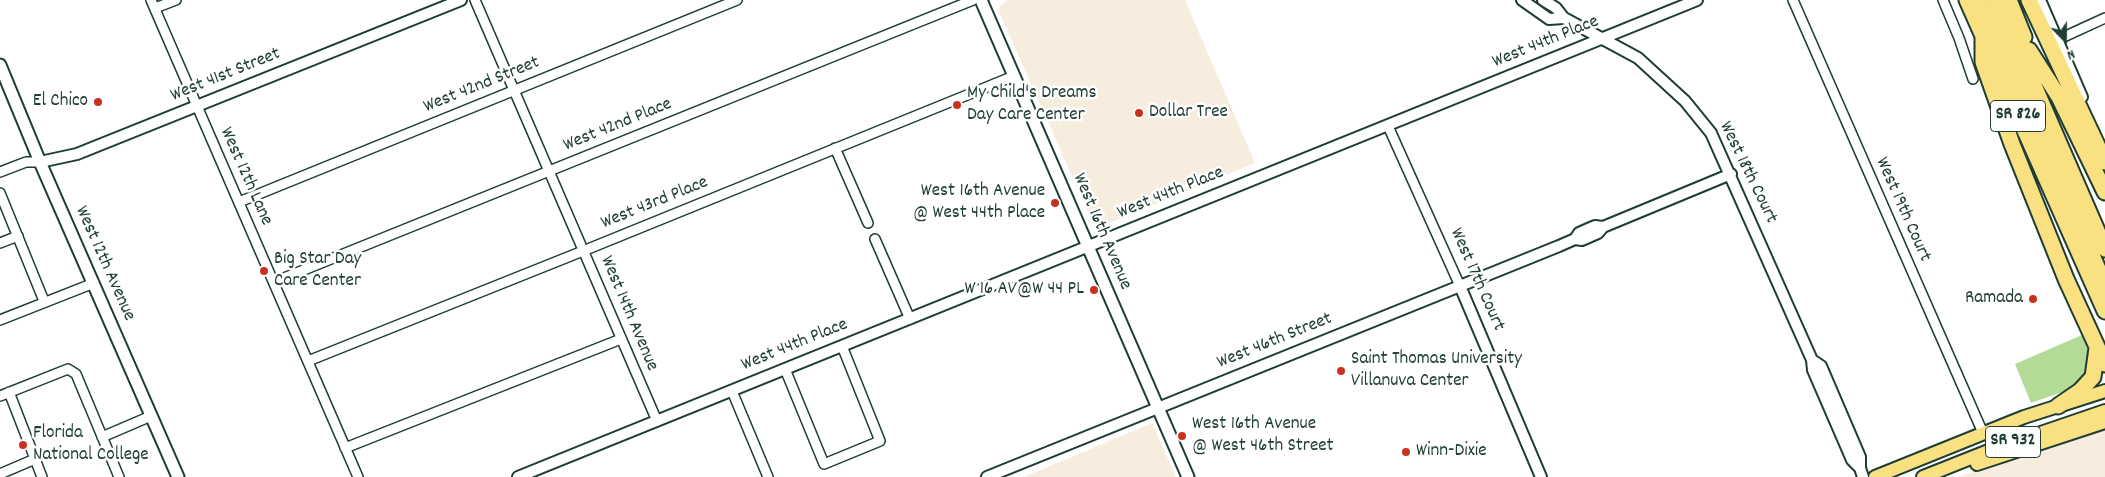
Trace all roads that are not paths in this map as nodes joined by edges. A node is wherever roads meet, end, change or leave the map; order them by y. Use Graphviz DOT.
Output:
graph roads {
  1 [pos="176,0"];
  2 [pos="461,0"];
  3 [pos="475,0"];
  4 [pos="737,0"];
  5 [pos="1522,0"];
  6 [pos="1544,0"];
  7 [pos="1697,0"];
  8 [pos="1793,0"];
  9 [pos="1943,0"];
  10 [pos="1967,0"];
  11 [pos="1973,0"];
  12 [pos="1981,0"];
  13 [pos="1997,0"];
  14 [pos="2009,0"];
  15 [pos="2029,0"];
  16 [pos="2040,0"];
  17 [pos="981,1"];
  18 [pos="153,4"];
  19 [pos="1564,18"];
  20 [pos="2105,18"];
  21 [pos="1975,19"];
  22 [pos="1983,38"];
  23 [pos="1603,39"];
  24 [pos="2057,40"];
  25 [pos="2029,50"];
  26 [pos="0,65"];
  27 [pos="1014,76"];
  28 [pos="1972,76"];
  29 [pos="5,87"];
  30 [pos="514,90"];
  31 [pos="196,107"];
  32 [pos="1388,126"];
  33 [pos="835,148"];
  34 [pos="2105,148"];
  35 [pos="40,162"];
  36 [pos="2105,162"];
  37 [pos="549,171"];
  38 [pos="0,172"];
  39 [pos="1731,174"];
  40 [pos="2105,192"];
  41 [pos="0,193"];
  42 [pos="239,202"];
  43 [pos="868,223"];
  44 [pos="2105,224"];
  45 [pos="18,236"];
  46 [pos="876,239"];
  47 [pos="0,243"];
  48 [pos="1088,247"];
  49 [pos="2105,250"];
  50 [pos="583,251"];
  51 [pos="274,282"];
  52 [pos="94,283"];
  53 [pos="2105,285"];
  54 [pos="1460,286"];
  55 [pos="44,301"];
  56 [pos="2105,311"];
  57 [pos="910,318"];
  58 [pos="0,320"];
  59 [pos="621,339"];
  60 [pos="842,346"];
  61 [pos="2097,346"];
  62 [pos="308,361"];
  63 [pos="2105,364"];
  64 [pos="785,369"];
  65 [pos="732,391"];
  66 [pos="2105,391"];
  67 [pos="4,394"];
  68 [pos="2058,406"];
  69 [pos="1158,408"];
  70 [pos="2105,411"];
  71 [pos="152,416"];
  72 [pos="657,421"];
  73 [pos="2105,422"];
  74 [pos="1983,433"];
  75 [pos="102,437"];
  76 [pos="345,448"];
  77 [pos="35,459"];
  78 [pos="542,473"];
  79 [pos="1862,473"];
  80 [pos="0,474"];
  81 [pos="42,477"];
  82 [pos="119,477"];
  83 [pos="178,477"];
  84 [pos="358,477"];
  85 [pos="518,477"];
  86 [pos="768,477"];
  87 [pos="987,477"];
  88 [pos="1188,477"];
  89 [pos="1541,477"];
  90 [pos="1875,477"];
  91 [pos="1923,477"];
  92 [pos="1937,477"];
  1 -- 18 [label="street"];
  2 -- 31 [label="street, West 41st Street"];
  3 -- 30 [label="street, West 14th Avenue"];
  4 -- 30 [label="street, West 42nd Street"];
  5 -- 19 [label="street"];
  6 -- 19 [label="street"];
  7 -- 23 [label="street, West 44th Place"];
  8 -- 74 [label="street, West 19th Court"];
  9 -- 28 [label="street"];
  10 -- 21 [label="highway, SR 826"];
  11 -- 21 [label="highway"];
  12 -- 53 [label="highway"];
  13 -- 49 [label="highway"];
  14 -- 25 [label="highway, SR 826"];
  15 -- 36 [label="highway"];
  16 -- 24 [label="street"];
  17 -- 27 [label="main road, West 16th Avenue"];
  17 -- 37 [label="street, West 42nd Place"];
  18 -- 31 [label="street, West 12th Lane"];
  19 -- 23 [label="street, West 18th Court"];
  20 -- 24 [label="street"];
  21 -- 22 [label="highway, SR 826"];
  22 -- 56 [label="highway, SR 826"];
  22 -- 61 [label="highway"];
  23 -- 32 [label="street, West 44th Place"];
  23 -- 39 [label="street, West 18th Court"];
  24 -- 34 [label="street"];
  25 -- 40 [label="highway"];
  25 -- 44 [label="highway, SR 826"];
  26 -- 29 [label="main road, West 12th Avenue"];
  27 -- 33 [label="street, West 43rd Place"];
  27 -- 48 [label="main road, West 16th Avenue"];
  29 -- 35 [label="main road, West 12th Avenue"];
  30 -- 37 [label="street, West 14th Avenue"];
  30 -- 42 [label="street, West 42nd Street"];
  31 -- 35 [label="street, West 41st Street"];
  31 -- 42 [label="street, West 12th Lane"];
  32 -- 48 [label="street, West 44th Place"];
  32 -- 54 [label="street, West 17th Court"];
  33 -- 43 [label="street"];
  33 -- 50 [label="street, West 43rd Place"];
  35 -- 38 [label="street, West 41st Street"];
  35 -- 52 [label="main road, West 12th Avenue"];
  37 -- 50 [label="street, West 14th Avenue"];
  37 -- 51 [label="street, West 42nd Place"];
  39 -- 54 [label="street, West 46th Street"];
  39 -- 79 [label="street, West 18th Court"];
  41 -- 45 [label="street"];
  42 -- 51 [label="street, West 12th Lane"];
  45 -- 47 [label="street"];
  45 -- 55 [label="street"];
  46 -- 57 [label="street"];
  48 -- 57 [label="street, West 44th Place"];
  48 -- 69 [label="main road, West 16th Avenue"];
  50 -- 59 [label="street, West 14th Avenue"];
  50 -- 62 [label="street, West 43rd Place"];
  51 -- 62 [label="street, West 12th Lane"];
  52 -- 55 [label="street"];
  52 -- 71 [label="main road, West 12th Avenue"];
  54 -- 69 [label="street, West 46th Street"];
  54 -- 89 [label="street, West 17th Court"];
  55 -- 58 [label="street"];
  57 -- 60 [label="street, West 44th Place"];
  59 -- 72 [label="street, West 14th Avenue"];
  59 -- 76 [label="street"];
  60 -- 64 [label="street, West 44th Place"];
  60 -- 64 [label="street"];
  61 -- 63 [label="highway"];
  61 -- 68 [label="highway"];
  62 -- 76 [label="street, West 12th Lane"];
  64 -- 65 [label="street, West 44th Place"];
  65 -- 72 [label="street, West 44th Place"];
  65 -- 86 [label="street"];
  66 -- 68 [label="main road, SR 932"];
  67 -- 75 [label="street"];
  67 -- 77 [label="street"];
  68 -- 74 [label="main road, SR 932"];
  69 -- 87 [label="street, West 46th Street"];
  69 -- 88 [label="main road, West 16th Avenue"];
  70 -- 91 [label="main road, SR 932"];
  71 -- 75 [label="street"];
  71 -- 83 [label="main road, West 12th Avenue"];
  72 -- 78 [label="street, West 44th Place"];
  73 -- 92 [label="main road"];
  74 -- 90 [label="main road, SR 932"];
  75 -- 82 [label="street"];
  76 -- 84 [label="street, West 12th Lane"];
  77 -- 80 [label="street"];
  77 -- 81 [label="street"];
  78 -- 85 [label="street, West 44th Place"];
}
